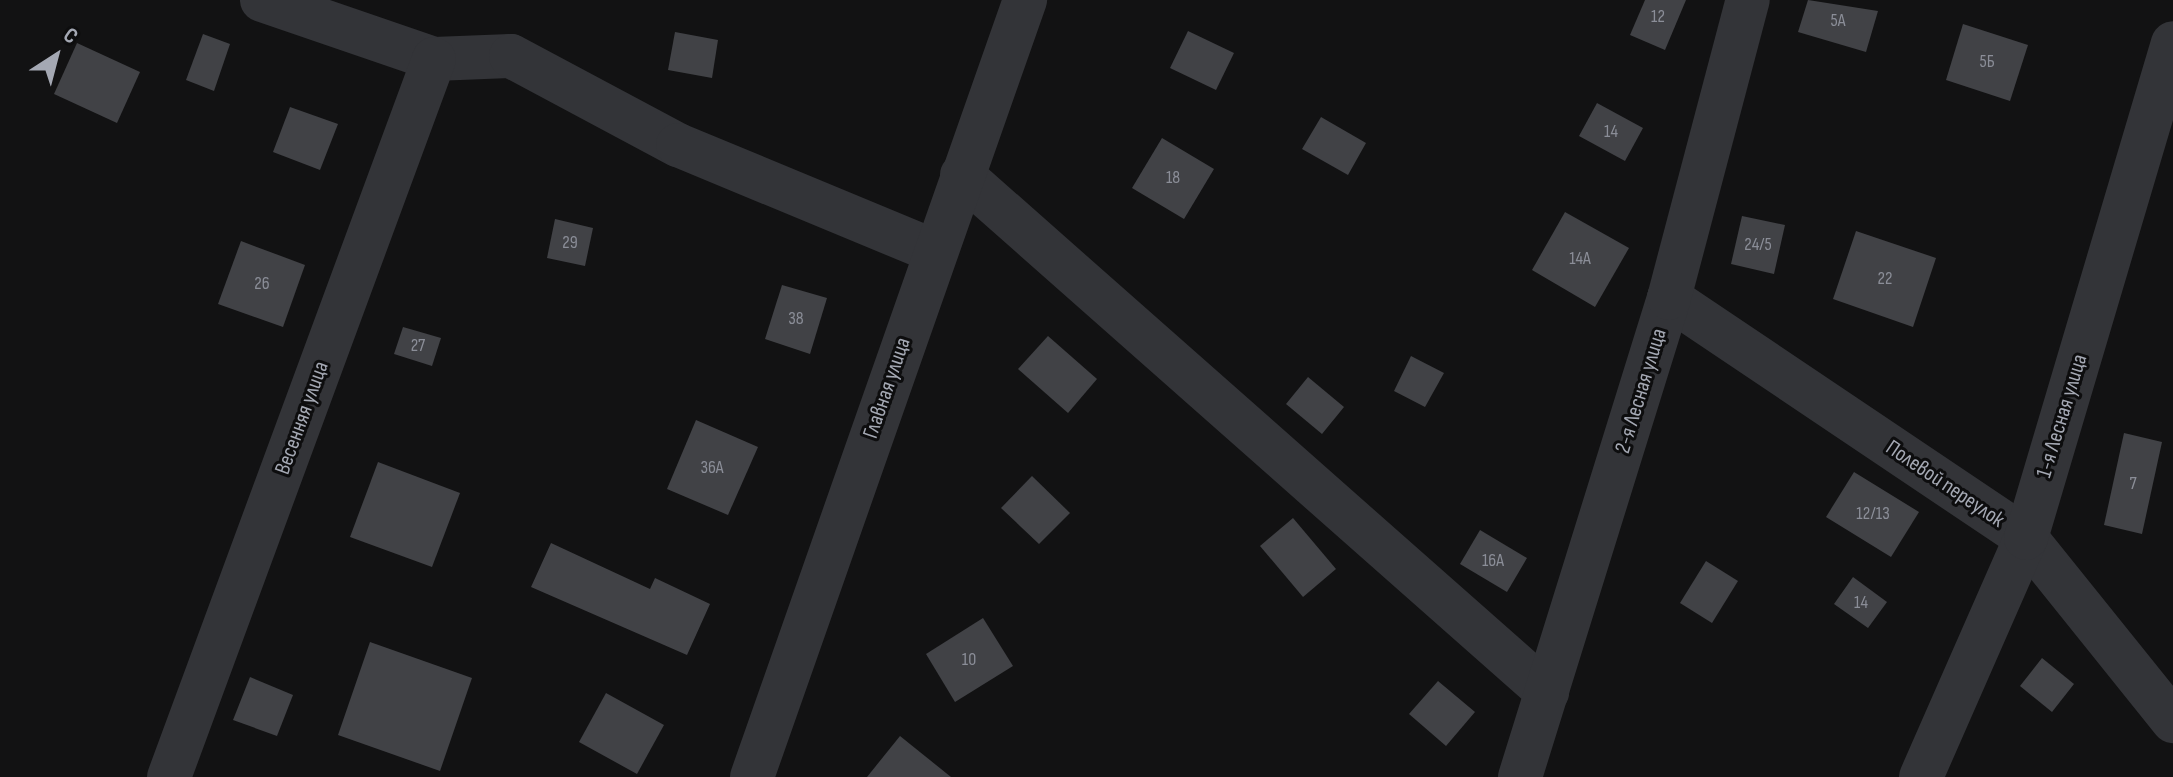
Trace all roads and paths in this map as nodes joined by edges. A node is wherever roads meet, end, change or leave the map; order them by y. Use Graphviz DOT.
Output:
graph roads {
  1 [pos="262,0"];
  2 [pos="1025,0"];
  3 [pos="1748,0"];
  4 [pos="2173,43"];
  5 [pos="434,59"];
  6 [pos="962,175"];
  7 [pos="934,251"];
  8 [pos="1669,298"];
  9 [pos="2026,538"];
  10 [pos="1547,692"];
  11 [pos="2173,721"];
  12 [pos="169,777"];
  13 [pos="752,777"];
  14 [pos="1520,777"];
  15 [pos="1921,777"];
  1 -- 5 [label="street"];
  2 -- 6 [label="street, Главная улица"];
  3 -- 8 [label="street, 2-я Лесная улица"];
  4 -- 9 [label="street, 1-я Лесная улица"];
  5 -- 7 [label="street"];
  5 -- 12 [label="street, Весенняя улица"];
  6 -- 7 [label="street, Главная улица"];
  6 -- 10 [label="street"];
  7 -- 13 [label="street, Главная улица"];
  8 -- 9 [label="street, Полевой переулок"];
  8 -- 10 [label="street, 2-я Лесная улица"];
  9 -- 11 [label="street, Полевой переулок"];
  9 -- 15 [label="street, 1-я Лесная улица"];
  10 -- 14 [label="street, 2-я Лесная улица"];
}
